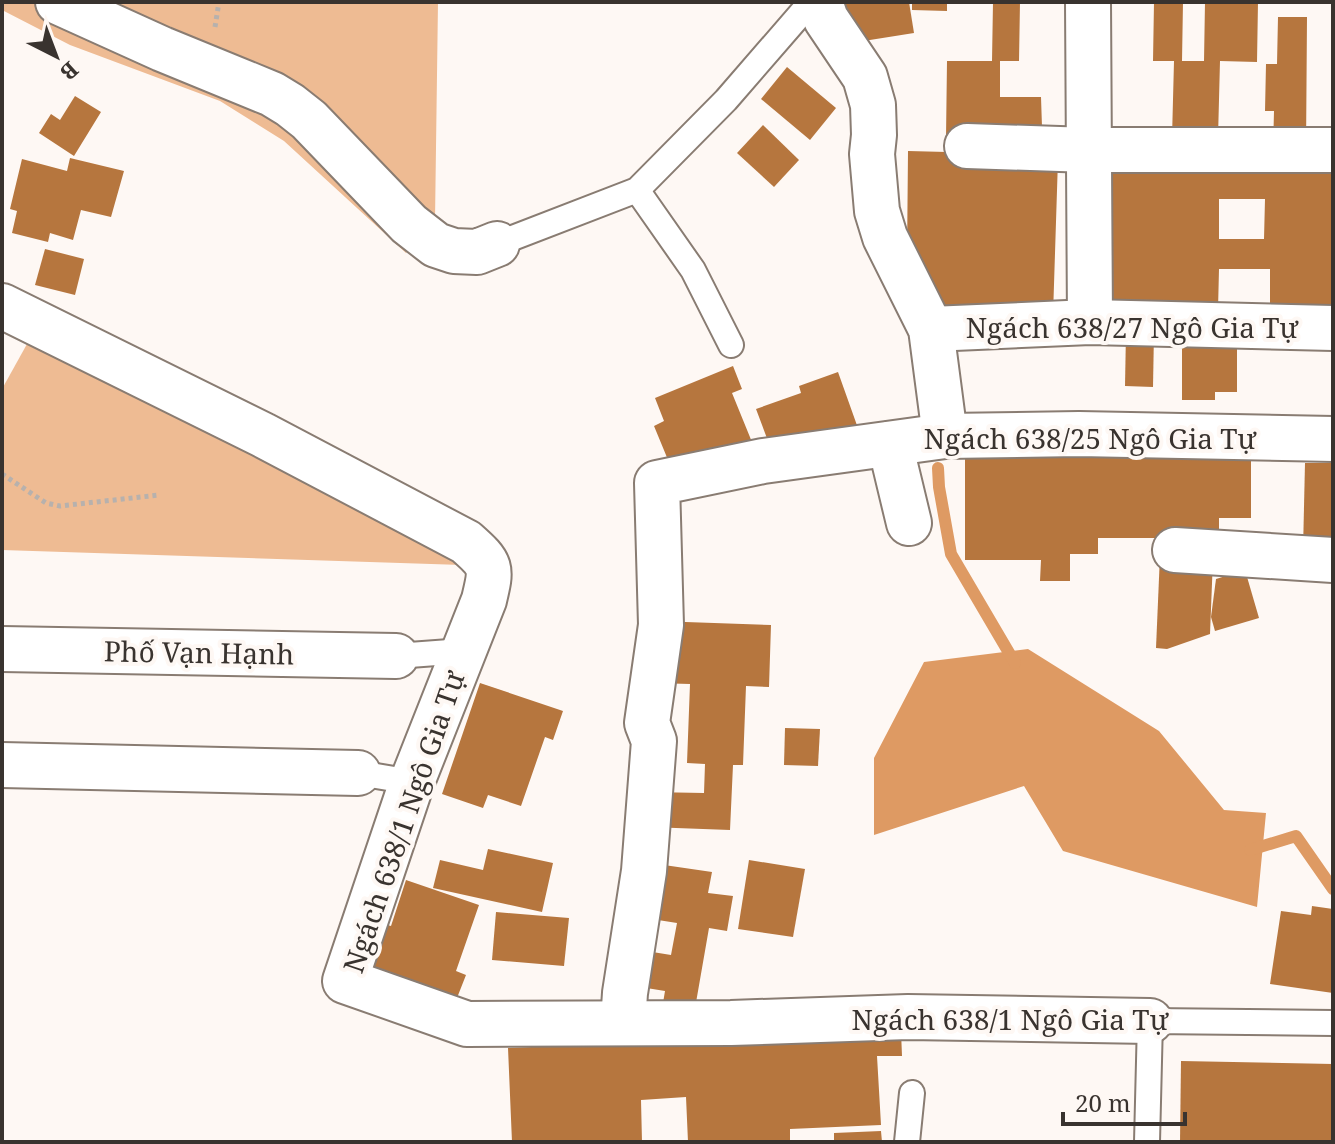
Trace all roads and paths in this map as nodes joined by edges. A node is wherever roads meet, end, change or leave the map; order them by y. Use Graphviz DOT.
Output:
graph roads {
  1 [pos="58,2"];
  2 [pos="811,2"];
  3 [pos="820,2"];
  4 [pos="1088,2"];
  5 [pos="967,146"];
  6 [pos="1089,150"];
  7 [pos="1333,150"];
  8 [pos="637,190"];
  9 [pos="497,244"];
  10 [pos="2,306"];
  11 [pos="1090,322"];
  12 [pos="1333,328"];
  13 [pos="931,329"];
  14 [pos="731,345"];
  15 [pos="945,436"];
  16 [pos="1333,439"];
  17 [pos="890,444"];
  18 [pos="2,474"];
  19 [pos="159,495"];
  20 [pos="909,523"];
  21 [pos="1175,550"];
  22 [pos="1333,560"];
  23 [pos="2,649"];
  24 [pos="463,651"];
  25 [pos="396,656"];
  26 [pos="2,765"];
  27 [pos="358,773"];
  28 [pos="412,782"];
  29 [pos="1150,1021"];
  30 [pos="623,1023"];
  31 [pos="1333,1023"];
  32 [pos="912,1093"];
  33 [pos="907,1142"];
  34 [pos="1147,1142"];
  1 -- 9 [label="street"];
  2 -- 8 [label="lane"];
  3 -- 13 [label="street"];
  4 -- 6 [label="street"];
  5 -- 6 [label="street"];
  6 -- 7 [label="street"];
  6 -- 11 [label="street"];
  8 -- 9 [label="lane"];
  8 -- 14 [label="lane"];
  10 -- 24 [label="street, Ngách 638/1 Ngô Gia Tự"];
  11 -- 12 [label="street, Ngách 638/27 Ngô Gia Tự"];
  11 -- 13 [label="street, Ngách 638/27 Ngô Gia Tự"];
  13 -- 15 [label="street"];
  15 -- 16 [label="street, Ngách 638/25 Ngô Gia Tự"];
  15 -- 17 [label="street, Ngách 638/25 Ngô Gia Tự"];
  17 -- 20 [label="street"];
  17 -- 30 [label="street, Ngách 638/25 Ngô Gia Tự"];
  18 -- 19 [label="path"];
  21 -- 22 [label="street"];
  23 -- 25 [label="street, Phố Vạn Hạnh"];
  24 -- 25 [label="lane"];
  24 -- 28 [label="street, Ngách 638/1 Ngô Gia Tự"];
  26 -- 27 [label="street"];
  27 -- 28 [label="lane"];
  28 -- 30 [label="street, Ngách 638/1 Ngô Gia Tự"];
  29 -- 30 [label="street, Ngách 638/1 Ngô Gia Tự"];
  29 -- 31 [label="lane, Ngách 638/1 Ngô Gia Tự"];
  29 -- 34 [label="lane"];
  32 -- 33 [label="lane"];
}
